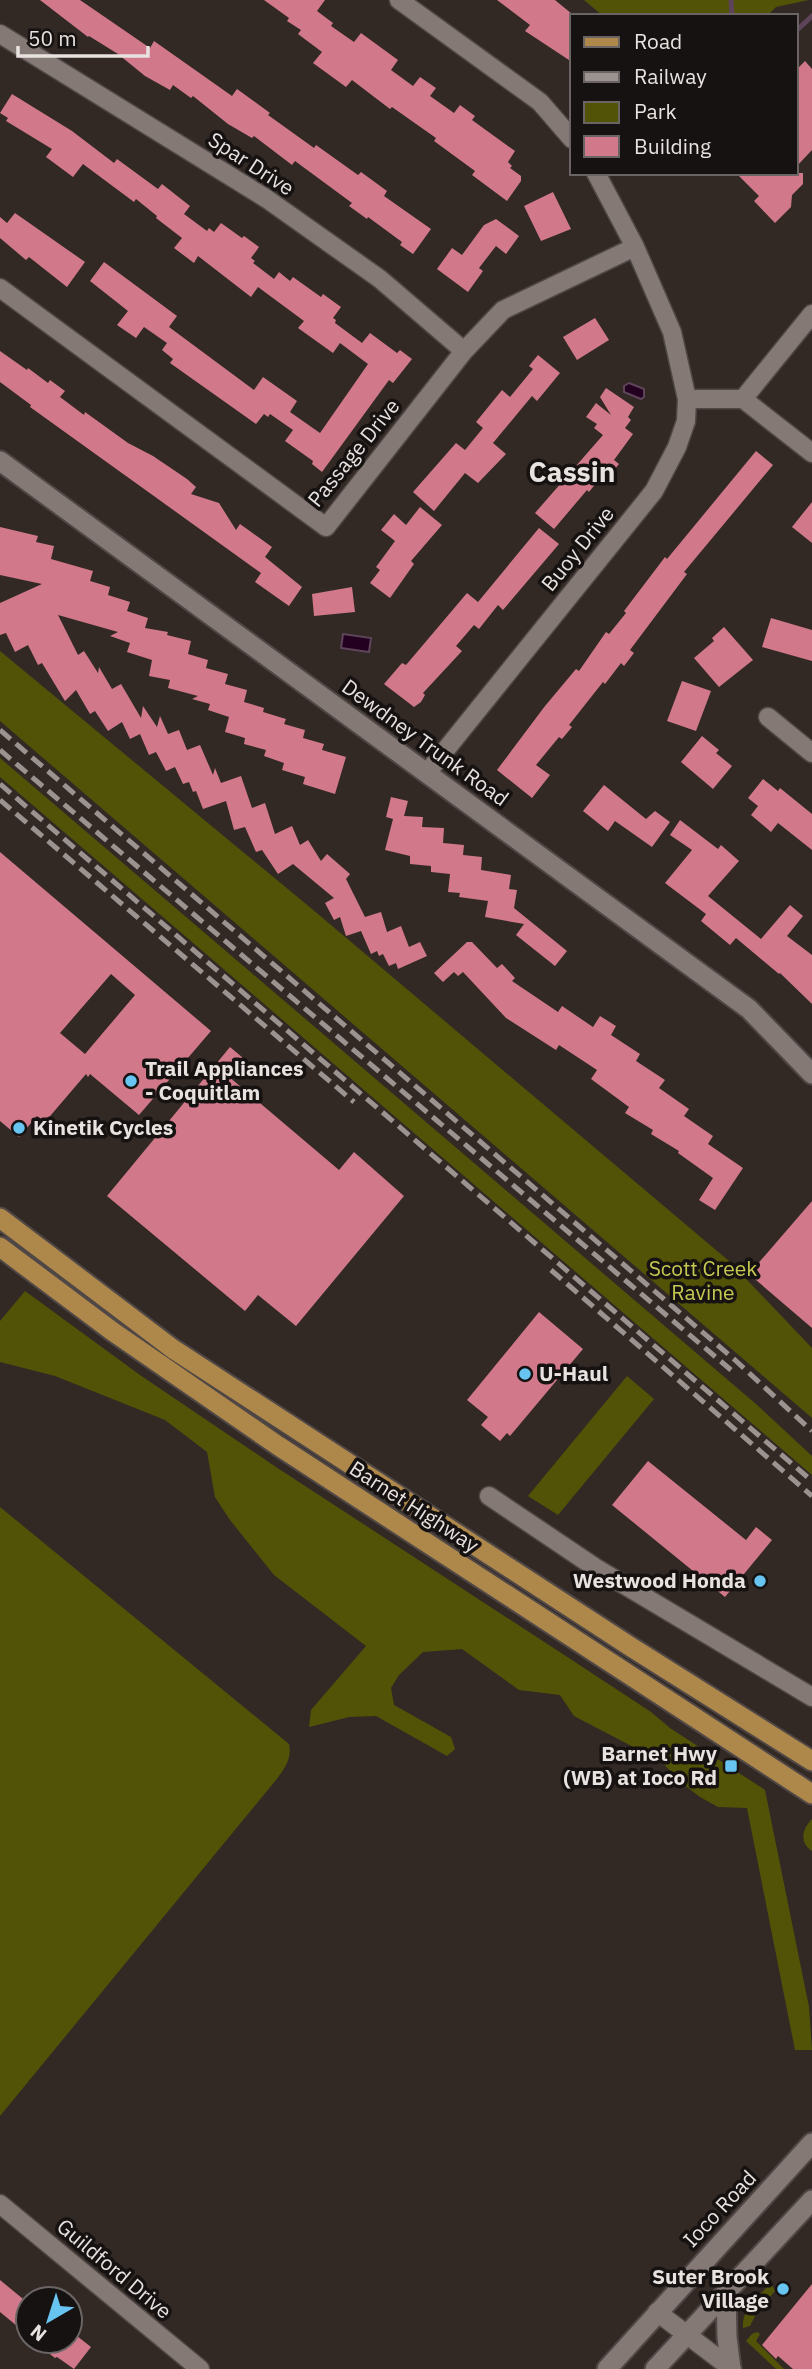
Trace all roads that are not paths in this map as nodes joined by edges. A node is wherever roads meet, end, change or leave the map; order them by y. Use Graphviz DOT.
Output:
graph roads {
  1 [pos="399,0"];
  2 [pos="0,34"];
  3 [pos="570,137"];
  4 [pos="597,175"];
  5 [pos="635,247"];
  6 [pos="0,288"];
  7 [pos="812,314"];
  8 [pos="464,351"];
  9 [pos="743,399"];
  10 [pos="687,400"];
  11 [pos="812,453"];
  12 [pos="0,461"];
  13 [pos="768,717"];
  14 [pos="812,753"];
  15 [pos="427,773"];
  16 [pos="812,1074"];
  17 [pos="0,1218"];
  18 [pos="0,1247"];
  19 [pos="489,1496"];
  20 [pos="812,1697"];
  21 [pos="812,1761"];
  22 [pos="812,1794"];
  23 [pos="812,2143"];
  24 [pos="812,2200"];
  25 [pos="0,2204"];
  26 [pos="726,2293"];
  27 [pos="657,2312"];
  28 [pos="686,2335"];
  29 [pos="200,2369"];
  30 [pos="607,2369"];
  31 [pos="655,2369"];
  32 [pos="731,2369"];
  1 -- 3 [label="street"];
  2 -- 8 [label="street, Spar Drive"];
  4 -- 5 [label="street, Buoy Drive"];
  5 -- 8 [label="street, Passage Drive"];
  5 -- 10 [label="street, Buoy Drive"];
  6 -- 8 [label="street, Passage Drive"];
  7 -- 9 [label="street"];
  9 -- 10 [label="street"];
  9 -- 11 [label="street"];
  10 -- 15 [label="street, Buoy Drive"];
  12 -- 15 [label="main road, Dewdney Trunk Road"];
  13 -- 14 [label="street"];
  15 -- 16 [label="main road, Dewdney Trunk Road"];
  17 -- 21 [label="main road, Barnet Highway"];
  18 -- 22 [label="main road, Barnet Highway"];
  19 -- 20 [label="street"];
  23 -- 27 [label="main road, Ioco Road"];
  24 -- 26 [label="main road"];
  25 -- 29 [label="street, Guildford Drive"];
  26 -- 28 [label="main road"];
  26 -- 32 [label="main road"];
  27 -- 28 [label="street"];
  27 -- 30 [label="main road, Ioco Road"];
  28 -- 31 [label="main road"];
  28 -- 32 [label="street"];
}
